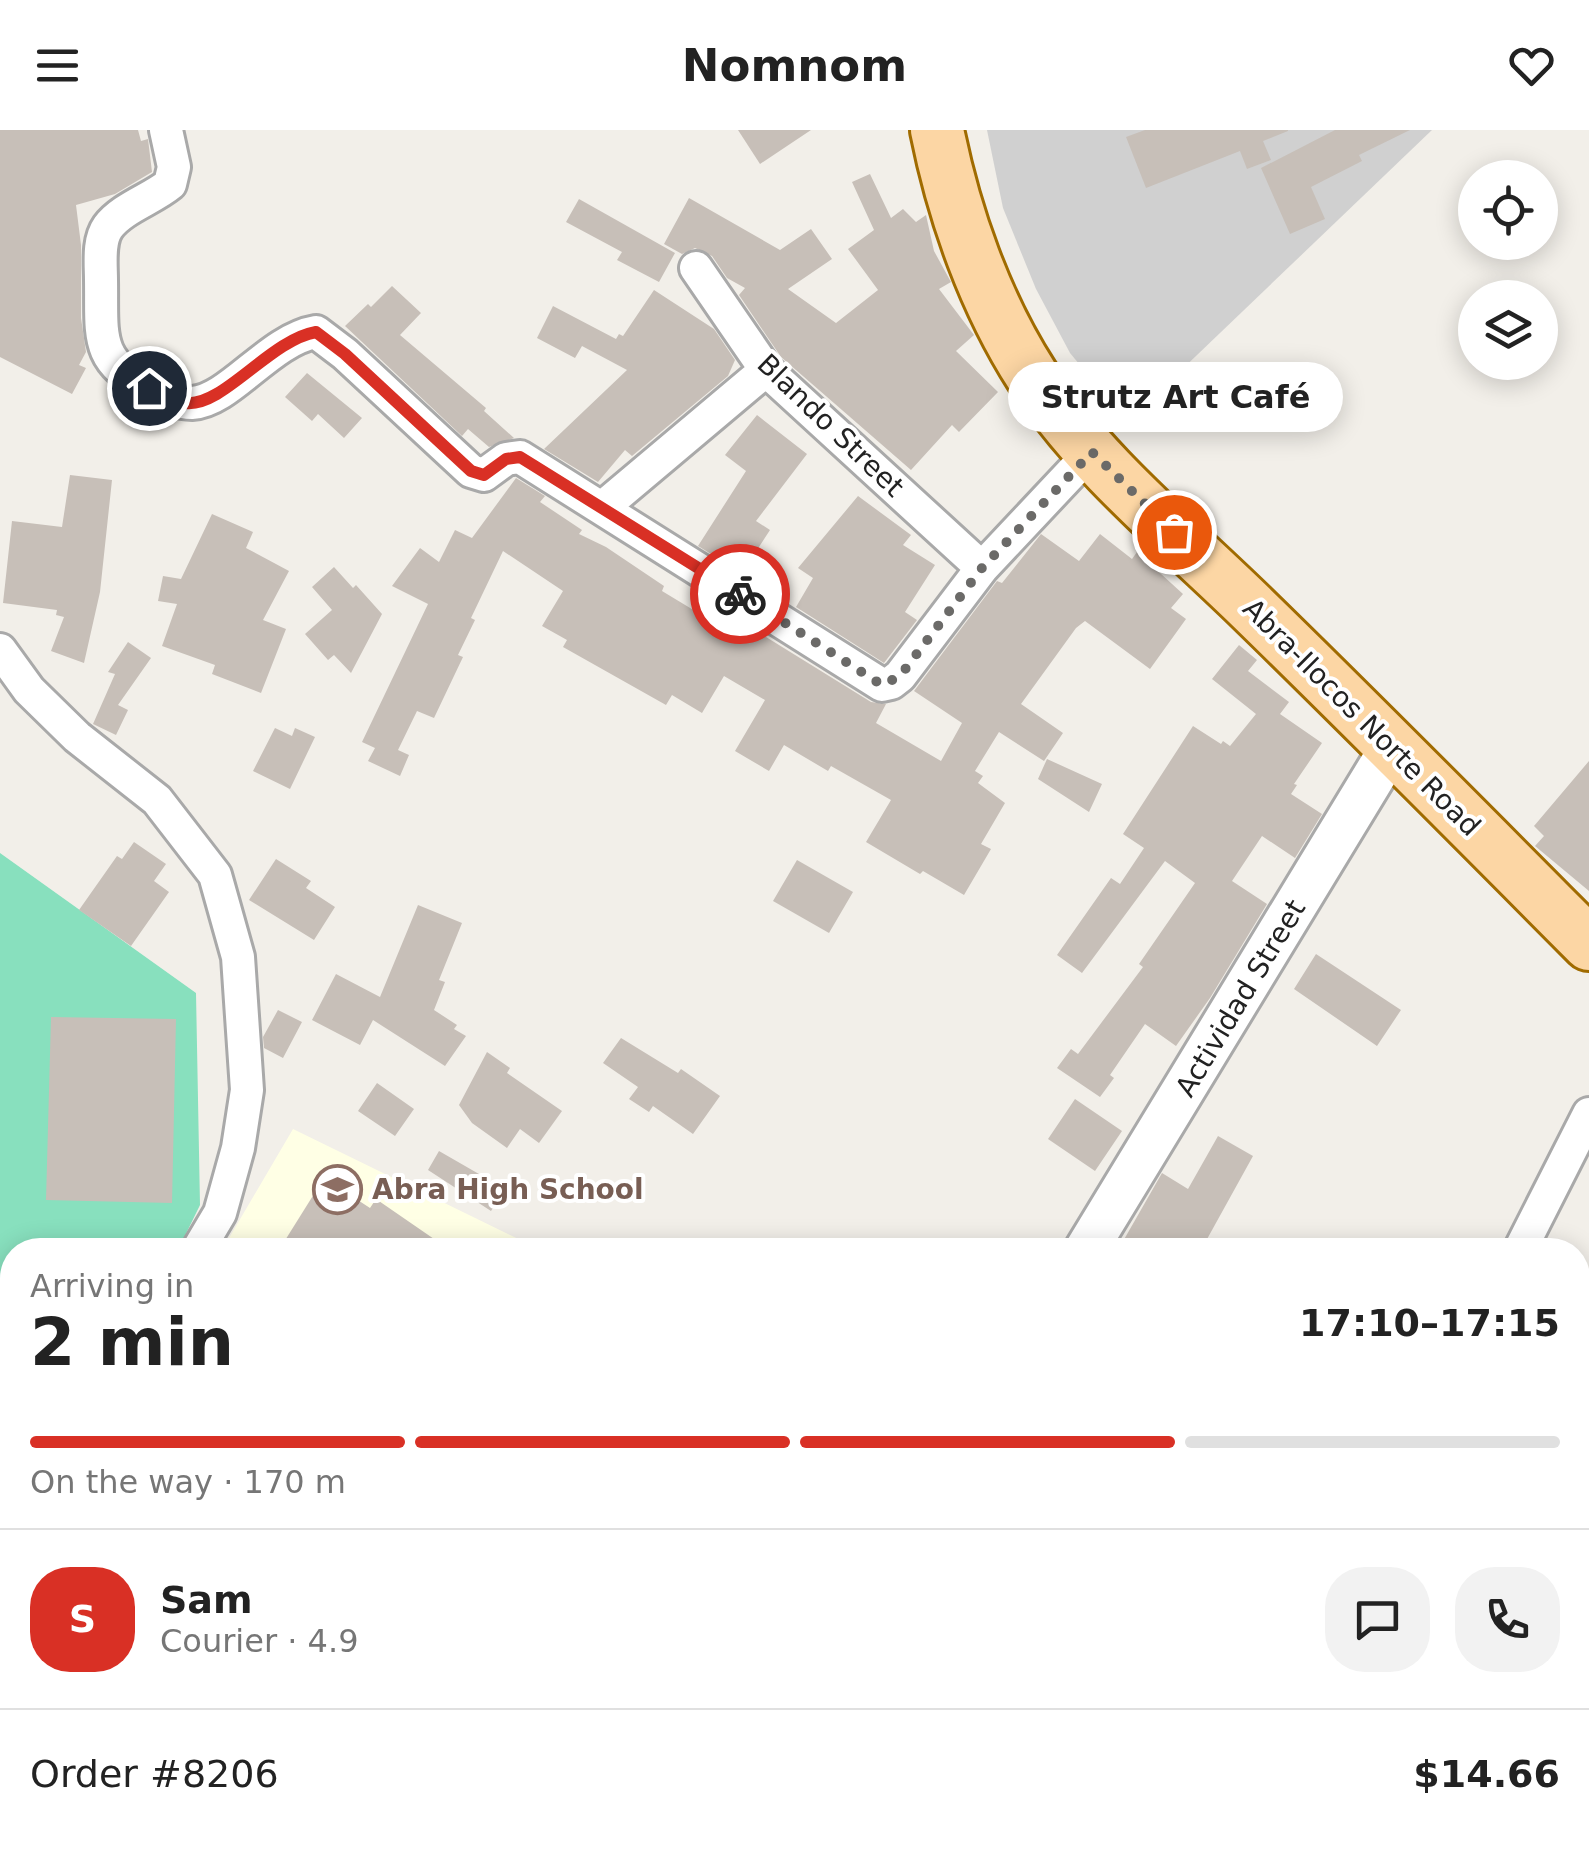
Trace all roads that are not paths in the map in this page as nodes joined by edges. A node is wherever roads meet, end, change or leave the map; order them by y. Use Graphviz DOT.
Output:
graph roads {
  1 [pos="166,130"];
  2 [pos="938,130"];
  3 [pos="696,268"];
  4 [pos="766,370"];
  5 [pos="1092,452"];
  6 [pos="602,508"];
  7 [pos="982,568"];
  8 [pos="0,650"];
  9 [pos="1393,745"];
  10 [pos="1589,944"];
  11 [pos="1589,1114"];
  12 [pos="205,1238"];
  13 [pos="1093,1238"];
  14 [pos="1526,1238"];
  1 -- 6 [label="street"];
  2 -- 5 [label="main road, Abra-Ilocos Norte Road"];
  3 -- 4 [label="street, Blando Street"];
  4 -- 6 [label="street"];
  4 -- 7 [label="street, Blando Street"];
  5 -- 7 [label="street"];
  5 -- 9 [label="main road, Abra-Ilocos Norte Road"];
  6 -- 7 [label="street"];
  8 -- 12 [label="street"];
  9 -- 10 [label="main road, Abra-Ilocos Norte Road"];
  9 -- 13 [label="street, Actividad Street"];
  11 -- 14 [label="street"];
}
